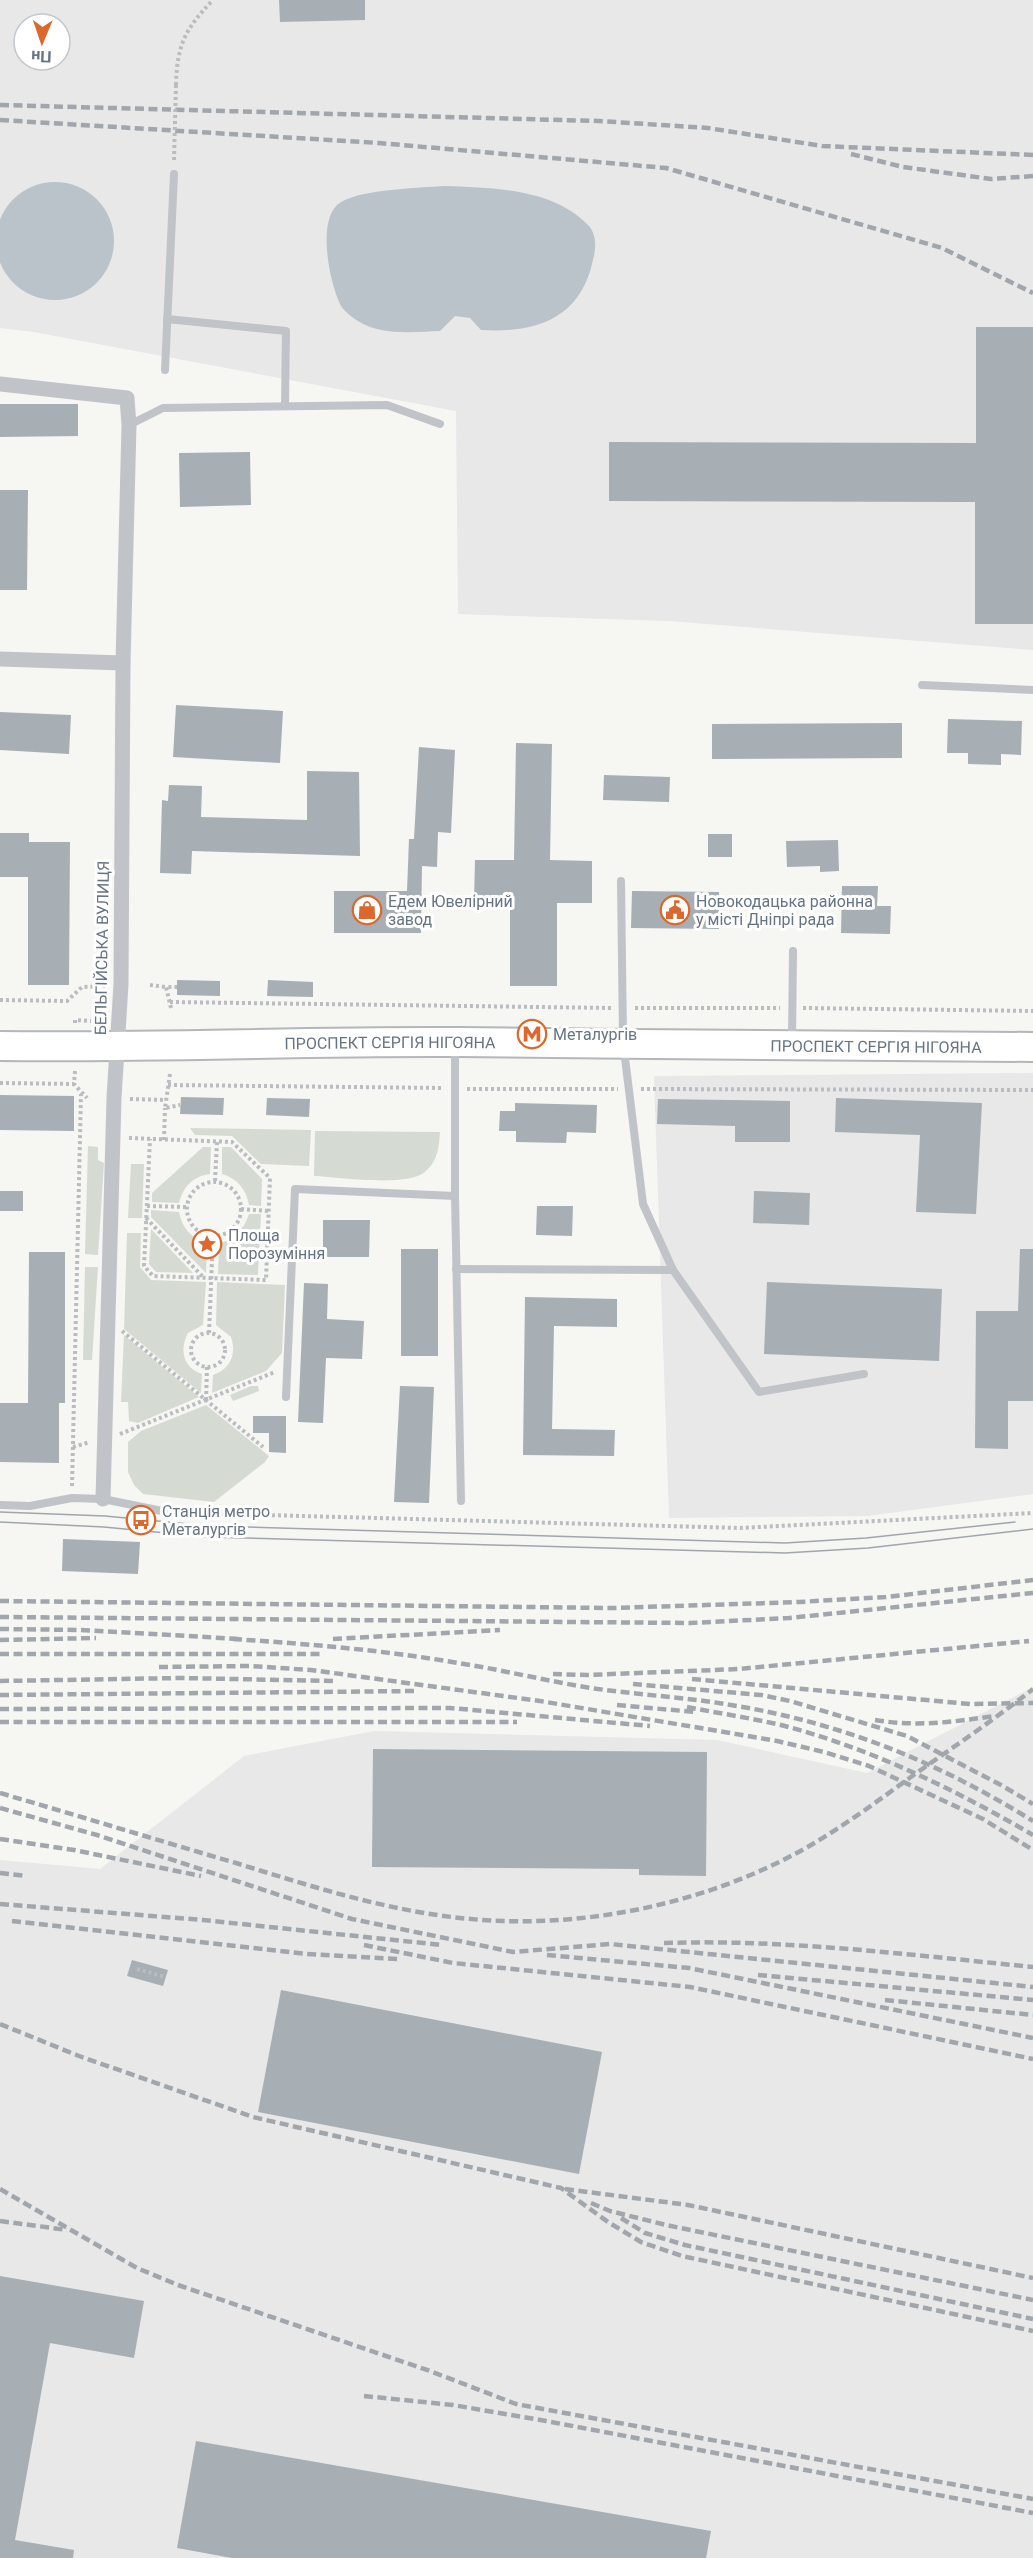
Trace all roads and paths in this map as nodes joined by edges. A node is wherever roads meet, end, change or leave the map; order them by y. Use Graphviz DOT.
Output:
graph roads {
  1 [pos="213,0"];
  2 [pos="174,160"];
  3 [pos="174,174"];
  4 [pos="167,320"];
  5 [pos="165,370"];
  6 [pos="0,384"];
  7 [pos="285,406"];
  8 [pos="440,424"];
  9 [pos="129,425"];
  10 [pos="0,659"];
  11 [pos="123,663"];
  12 [pos="922,685"];
  13 [pos="1033,690"];
  14 [pos="621,881"];
  15 [pos="792,951"];
  16 [pos="150,985"];
  17 [pos="166,987"];
  18 [pos="177,987"];
  19 [pos="107,992"];
  20 [pos="0,1000"];
  21 [pos="170,1002"];
  22 [pos="171,1008"];
  23 [pos="623,1008"];
  24 [pos="792,1008"];
  25 [pos="1033,1011"];
  26 [pos="96,1021"];
  27 [pos="75,1027"];
  28 [pos="456,1042"];
  29 [pos="118,1045"];
  30 [pos="0,1046"];
  31 [pos="623,1046"];
  32 [pos="791,1047"];
  33 [pos="1033,1047"];
  34 [pos="75,1071"];
  35 [pos="170,1074"];
  36 [pos="0,1083"];
  37 [pos="74,1084"];
  38 [pos="168,1085"];
  39 [pos="455,1088"];
  40 [pos="629,1089"];
  41 [pos="1033,1090"];
  42 [pos="81,1094"];
  43 [pos="87,1098"];
  44 [pos="129,1099"];
  45 [pos="165,1100"];
  46 [pos="180,1106"];
  47 [pos="165,1108"];
  48 [pos="114,1137"];
  49 [pos="150,1139"];
  50 [pos="164,1140"];
  51 [pos="217,1142"];
  52 [pos="215,1181"];
  53 [pos="455,1196"];
  54 [pos="147,1206"];
  55 [pos="186,1208"];
  56 [pos="241,1209"];
  57 [pos="268,1211"];
  58 [pos="146,1218"];
  59 [pos="213,1236"];
  60 [pos="456,1269"];
  61 [pos="673,1270"];
  62 [pos="204,1278"];
  63 [pos="211,1278"];
  64 [pos="107,1318"];
  65 [pos="209,1333"];
  66 [pos="207,1367"];
  67 [pos="287,1367"];
  68 [pos="864,1374"];
  69 [pos="286,1397"];
  70 [pos="206,1400"];
  71 [pos="105,1438"];
  72 [pos="73,1447"];
  73 [pos="263,1447"];
  74 [pos="72,1498"];
  75 [pos="104,1499"];
  76 [pos="461,1501"];
  77 [pos="0,1506"];
  78 [pos="220,1513"];
  79 [pos="1033,1513"];
  80 [pos="137,1969"];
  81 [pos="165,1977"];
  1 -- 2 [label="path, bridge"];
  3 -- 4 [label="lane"];
  4 -- 5 [label="lane"];
  4 -- 7 [label="lane"];
  6 -- 9 [label="street, БЕЛЬГІЙСЬКА ВУЛИЦЯ"];
  7 -- 8 [label="lane"];
  7 -- 9 [label="lane"];
  9 -- 11 [label="street, БЕЛЬГІЙСЬКА ВУЛИЦЯ"];
  10 -- 11 [label="street"];
  11 -- 29 [label="street, БЕЛЬГІЙСЬКА ВУЛИЦЯ"];
  12 -- 13 [label="lane"];
  14 -- 23 [label="lane"];
  15 -- 24 [label="lane"];
  16 -- 17 [label="path"];
  17 -- 18 [label="path"];
  17 -- 21 [label="path"];
  19 -- 20 [label="path"];
  21 -- 22 [label="path"];
  21 -- 23 [label="path"];
  23 -- 24 [label="path"];
  23 -- 31 [label="lane"];
  24 -- 25 [label="path"];
  24 -- 32 [label="lane"];
  26 -- 27 [label="path"];
  28 -- 29 [label="highway, ПРОСПЕКТ СЕРГІЯ НІГОЯНА"];
  28 -- 31 [label="highway, ПРОСПЕКТ СЕРГІЯ НІГОЯНА"];
  28 -- 39 [label="lane"];
  29 -- 30 [label="highway, ПРОСПЕКТ СЕРГІЯ НІГОЯНА"];
  29 -- 48 [label="street, БЕЛЬГІЙСЬКА ВУЛИЦЯ"];
  31 -- 32 [label="highway, ПРОСПЕКТ СЕРГІЯ НІГОЯНА"];
  31 -- 40 [label="lane"];
  32 -- 33 [label="highway, ПРОСПЕКТ СЕРГІЯ НІГОЯНА"];
  34 -- 37 [label="path"];
  35 -- 38 [label="path"];
  36 -- 37 [label="path"];
  37 -- 42 [label="path"];
  38 -- 39 [label="path"];
  38 -- 45 [label="path"];
  39 -- 40 [label="path"];
  39 -- 53 [label="lane"];
  40 -- 41 [label="path"];
  40 -- 61 [label="lane"];
  42 -- 43 [label="path"];
  42 -- 72 [label="path"];
  44 -- 45 [label="path"];
  45 -- 47 [label="path"];
  46 -- 47 [label="path"];
  47 -- 50 [label="path"];
  48 -- 49 [label="path"];
  48 -- 64 [label="street, БЕЛЬГІЙСЬКА ВУЛИЦЯ"];
  49 -- 50 [label="path"];
  49 -- 54 [label="path"];
  50 -- 51 [label="path"];
  51 -- 52 [label="path"];
  51 -- 57 [label="path"];
  52 -- 55 [label="path"];
  52 -- 56 [label="path"];
  53 -- 60 [label="lane"];
  53 -- 67 [label="lane"];
  54 -- 55 [label="path"];
  54 -- 58 [label="path"];
  55 -- 59 [label="path"];
  56 -- 57 [label="path"];
  56 -- 59 [label="path"];
  57 -- 63 [label="path"];
  58 -- 62 [label="path"];
  58 -- 62 [label="path"];
  59 -- 63 [label="path"];
  60 -- 61 [label="lane"];
  60 -- 76 [label="lane"];
  61 -- 68 [label="lane"];
  62 -- 63 [label="path"];
  63 -- 65 [label="path"];
  64 -- 70 [label="path"];
  64 -- 71 [label="street, БЕЛЬГІЙСЬКА ВУЛИЦЯ"];
  65 -- 66 [label="path"];
  65 -- 66 [label="path"];
  66 -- 70 [label="path"];
  67 -- 69 [label="lane"];
  67 -- 70 [label="path"];
  70 -- 71 [label="path"];
  70 -- 73 [label="path"];
  71 -- 72 [label="path"];
  71 -- 75 [label="street, БЕЛЬГІЙСЬКА ВУЛИЦЯ"];
  72 -- 74 [label="path"];
  74 -- 75 [label="lane"];
  74 -- 77 [label="lane"];
  75 -- 78 [label="lane"];
  78 -- 79 [label="path"];
  80 -- 81 [label="path"];
}
